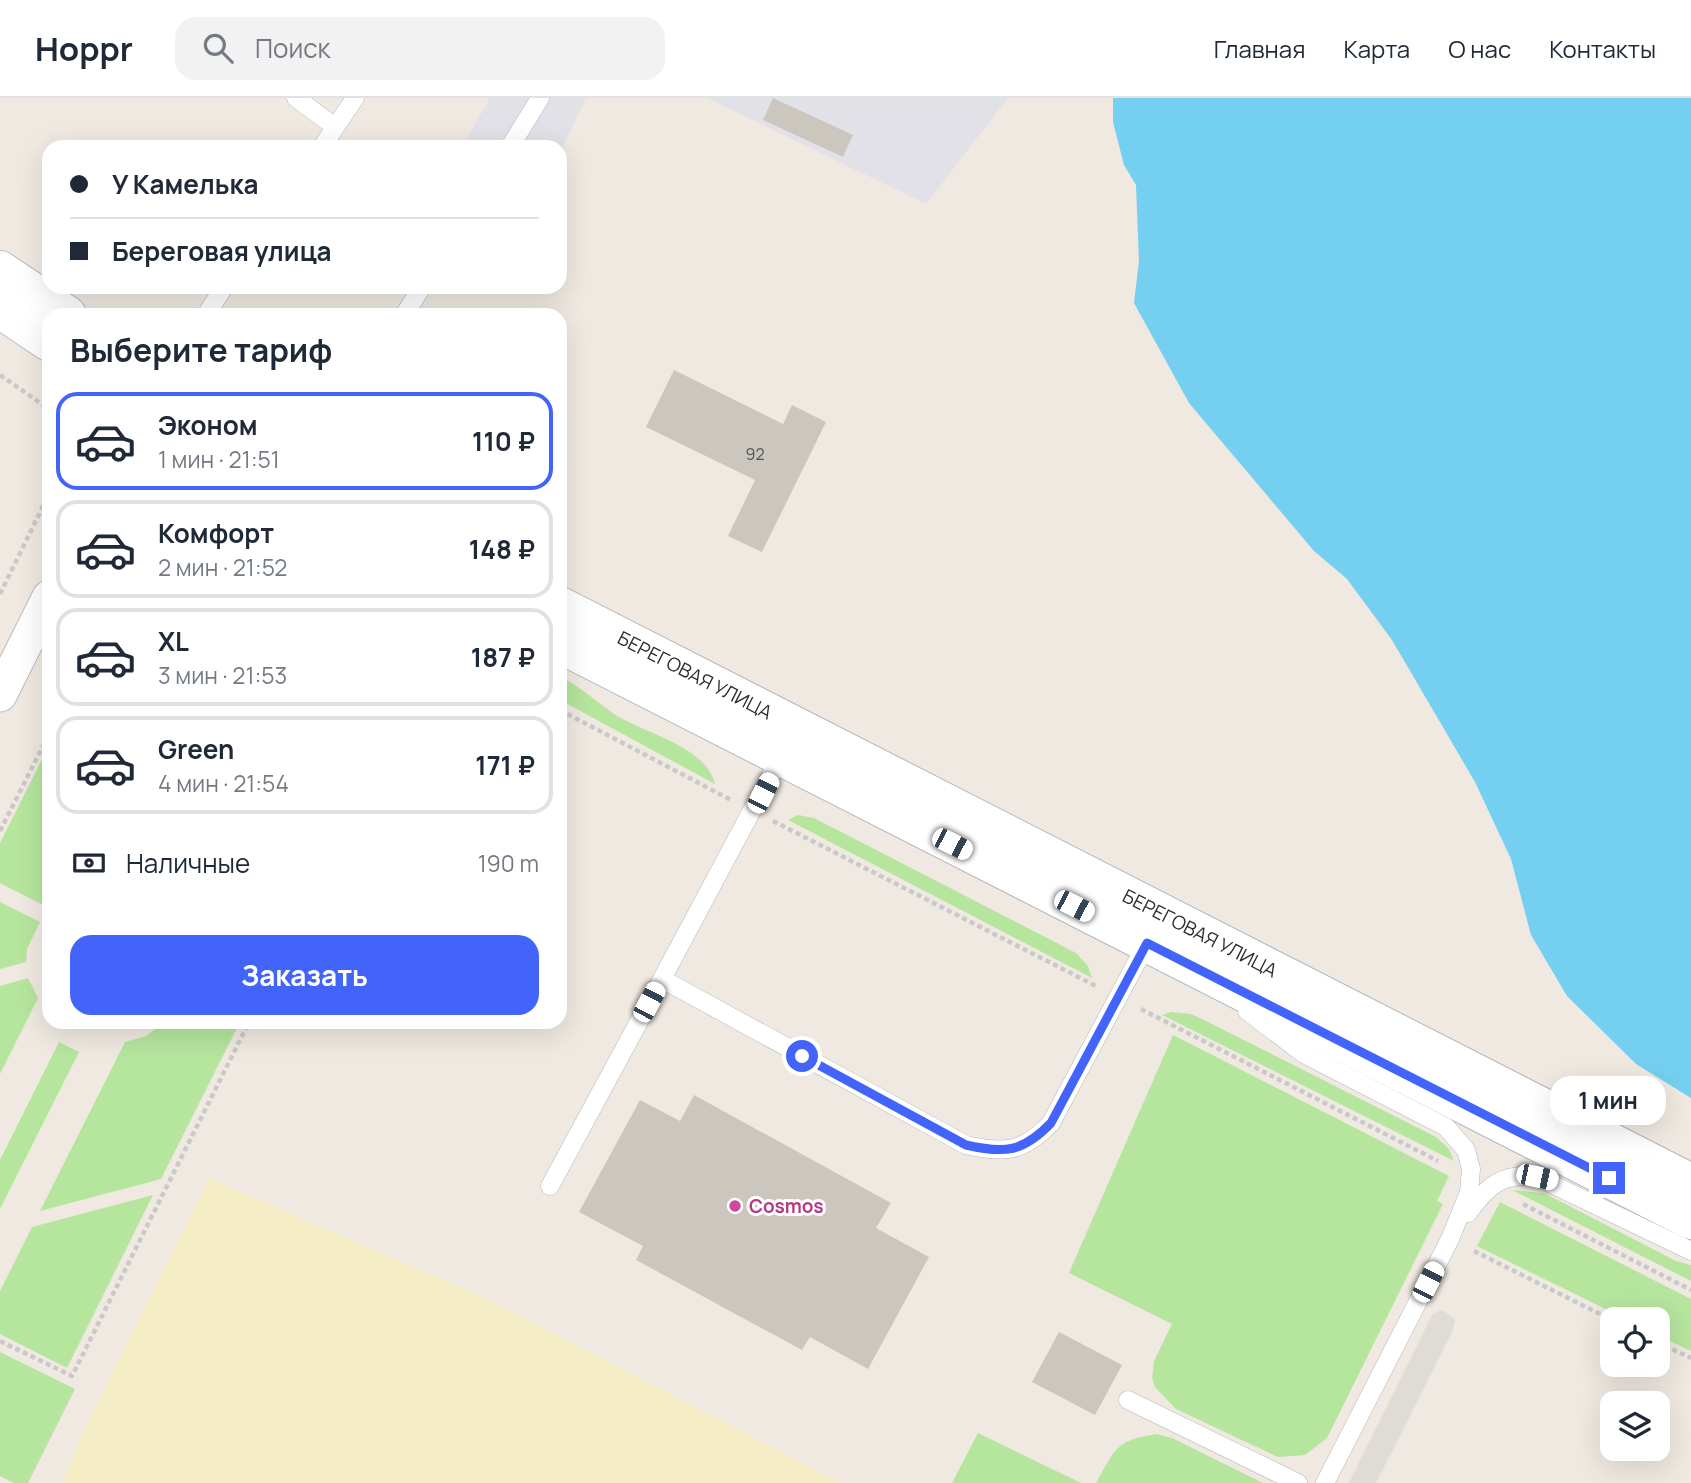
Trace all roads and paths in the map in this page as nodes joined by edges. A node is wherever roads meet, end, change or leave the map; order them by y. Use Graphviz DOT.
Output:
graph roads {
  1 [pos="296,98"];
  2 [pos="355,98"];
  3 [pos="540,98"];
  4 [pos="335,127"];
  5 [pos="327,140"];
  6 [pos="514,140"];
  7 [pos="0,270"];
  8 [pos="57,308"];
  9 [pos="0,309"];
  10 [pos="42,337"];
  11 [pos="0,375"];
  12 [pos="42,403"];
  13 [pos="42,508"];
  14 [pos="0,594"];
  15 [pos="567,610"];
  16 [pos="42,611"];
  17 [pos="567,648"];
  18 [pos="0,695"];
  19 [pos="567,714"];
  20 [pos="42,748"];
  21 [pos="781,756"];
  22 [pos="753,811"];
  23 [pos="0,831"];
  24 [pos="1147,943"];
  25 [pos="1184,961"];
  26 [pos="662,979"];
  27 [pos="1119,998"];
  28 [pos="246,1029"];
  29 [pos="1363,1053"];
  30 [pos="1455,1134"];
  31 [pos="1537,1177"];
  32 [pos="1691,1183"];
  33 [pos="550,1186"];
  34 [pos="1521,1203"];
  35 [pos="1468,1206"];
  36 [pos="1674,1212"];
  37 [pos="1691,1251"];
  38 [pos="1691,1290"];
  39 [pos="1600,1314"];
  40 [pos="0,1341"];
  41 [pos="1670,1348"];
  42 [pos="1691,1358"];
  43 [pos="1128,1400"];
  44 [pos="1298,1483"];
  45 [pos="1325,1483"];
  1 -- 4 [label="lane"];
  2 -- 4 [label="lane"];
  3 -- 6 [label="lane"];
  4 -- 5 [label="lane"];
  7 -- 8 [label="main road"];
  9 -- 10 [label="main road"];
  11 -- 12 [label="path"];
  13 -- 14 [label="path"];
  15 -- 32 [label="main road, БЕРЕГОВАЯ УЛИЦА"];
  16 -- 18 [label="street"];
  17 -- 21 [label="main road, БЕРЕГОВАЯ УЛИЦА"];
  19 -- 22 [label="path"];
  20 -- 23 [label="path"];
  21 -- 22 [label="lane"];
  21 -- 24 [label="main road, БЕРЕГОВАЯ УЛИЦА"];
  22 -- 26 [label="lane"];
  22 -- 27 [label="path"];
  24 -- 25 [label="main road, БЕРЕГОВАЯ УЛИЦА"];
  24 -- 27 [label="lane"];
  25 -- 29 [label="main road, БЕРЕГОВАЯ УЛИЦА"];
  25 -- 30 [label="lane"];
  26 -- 27 [label="lane"];
  26 -- 33 [label="lane"];
  27 -- 35 [label="path"];
  28 -- 40 [label="path"];
  29 -- 30 [label="lane"];
  29 -- 36 [label="main road, БЕРЕГОВАЯ УЛИЦА"];
  30 -- 35 [label="lane"];
  31 -- 35 [label="lane"];
  31 -- 36 [label="lane"];
  31 -- 37 [label="lane"];
  34 -- 38 [label="path"];
  35 -- 39 [label="path"];
  35 -- 45 [label="lane"];
  41 -- 42 [label="path"];
  43 -- 44 [label="lane"];
}
